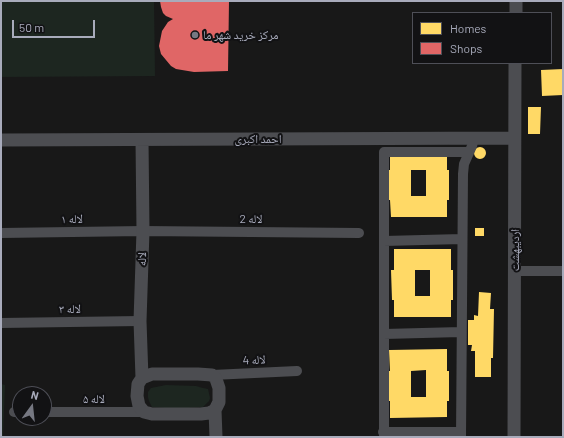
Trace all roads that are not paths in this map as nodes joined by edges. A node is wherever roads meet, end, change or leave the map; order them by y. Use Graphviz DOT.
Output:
graph roads {
  1 [pos="516,1"];
  2 [pos="516,12"];
  3 [pos="515,64"];
  4 [pos="474,138"];
  5 [pos="514,138"];
  6 [pos="1,140"];
  7 [pos="142,140"];
  8 [pos="469,152"];
  9 [pos="143,231"];
  10 [pos="1,233"];
  11 [pos="359,233"];
  12 [pos="462,239"];
  13 [pos="384,241"];
  14 [pos="515,271"];
  15 [pos="563,271"];
  16 [pos="140,321"];
  17 [pos="1,323"];
  18 [pos="461,332"];
  19 [pos="384,334"];
  20 [pos="297,371"];
  21 [pos="212,375"];
  22 [pos="142,378"];
  23 [pos="215,410"];
  24 [pos="52,412"];
  25 [pos="144,412"];
  26 [pos="460,434"];
  27 [pos="383,435"];
  28 [pos="216,437"];
  29 [pos="514,437"];
  1 -- 2 [label="street"];
  3 -- 5 [label="street, اردیبهشت"];
  4 -- 5 [label="street, احمد اکبری"];
  4 -- 7 [label="street, احمد اکبری"];
  4 -- 8 [label="street"];
  5 -- 14 [label="street, اردیبهشت"];
  6 -- 7 [label="street, احمد اکبری"];
  7 -- 9 [label="street, لاله"];
  8 -- 12 [label="street"];
  8 -- 13 [label="street"];
  9 -- 10 [label="street, لاله ۱"];
  9 -- 11 [label="street, لاله 2"];
  9 -- 16 [label="street, لاله"];
  12 -- 13 [label="street"];
  12 -- 18 [label="street"];
  13 -- 19 [label="street"];
  14 -- 15 [label="street"];
  14 -- 29 [label="street, اردیبهشت"];
  16 -- 17 [label="street, لاله ۳"];
  16 -- 22 [label="street, لاله"];
  18 -- 19 [label="street"];
  18 -- 26 [label="street"];
  19 -- 27 [label="street"];
  20 -- 21 [label="street, لاله 4"];
  21 -- 22 [label="street"];
  21 -- 23 [label="street"];
  22 -- 25 [label="street, لاله"];
  23 -- 25 [label="street"];
  23 -- 28 [label="street"];
  24 -- 25 [label="street, لاله ۵"];
  26 -- 27 [label="street"];
}
